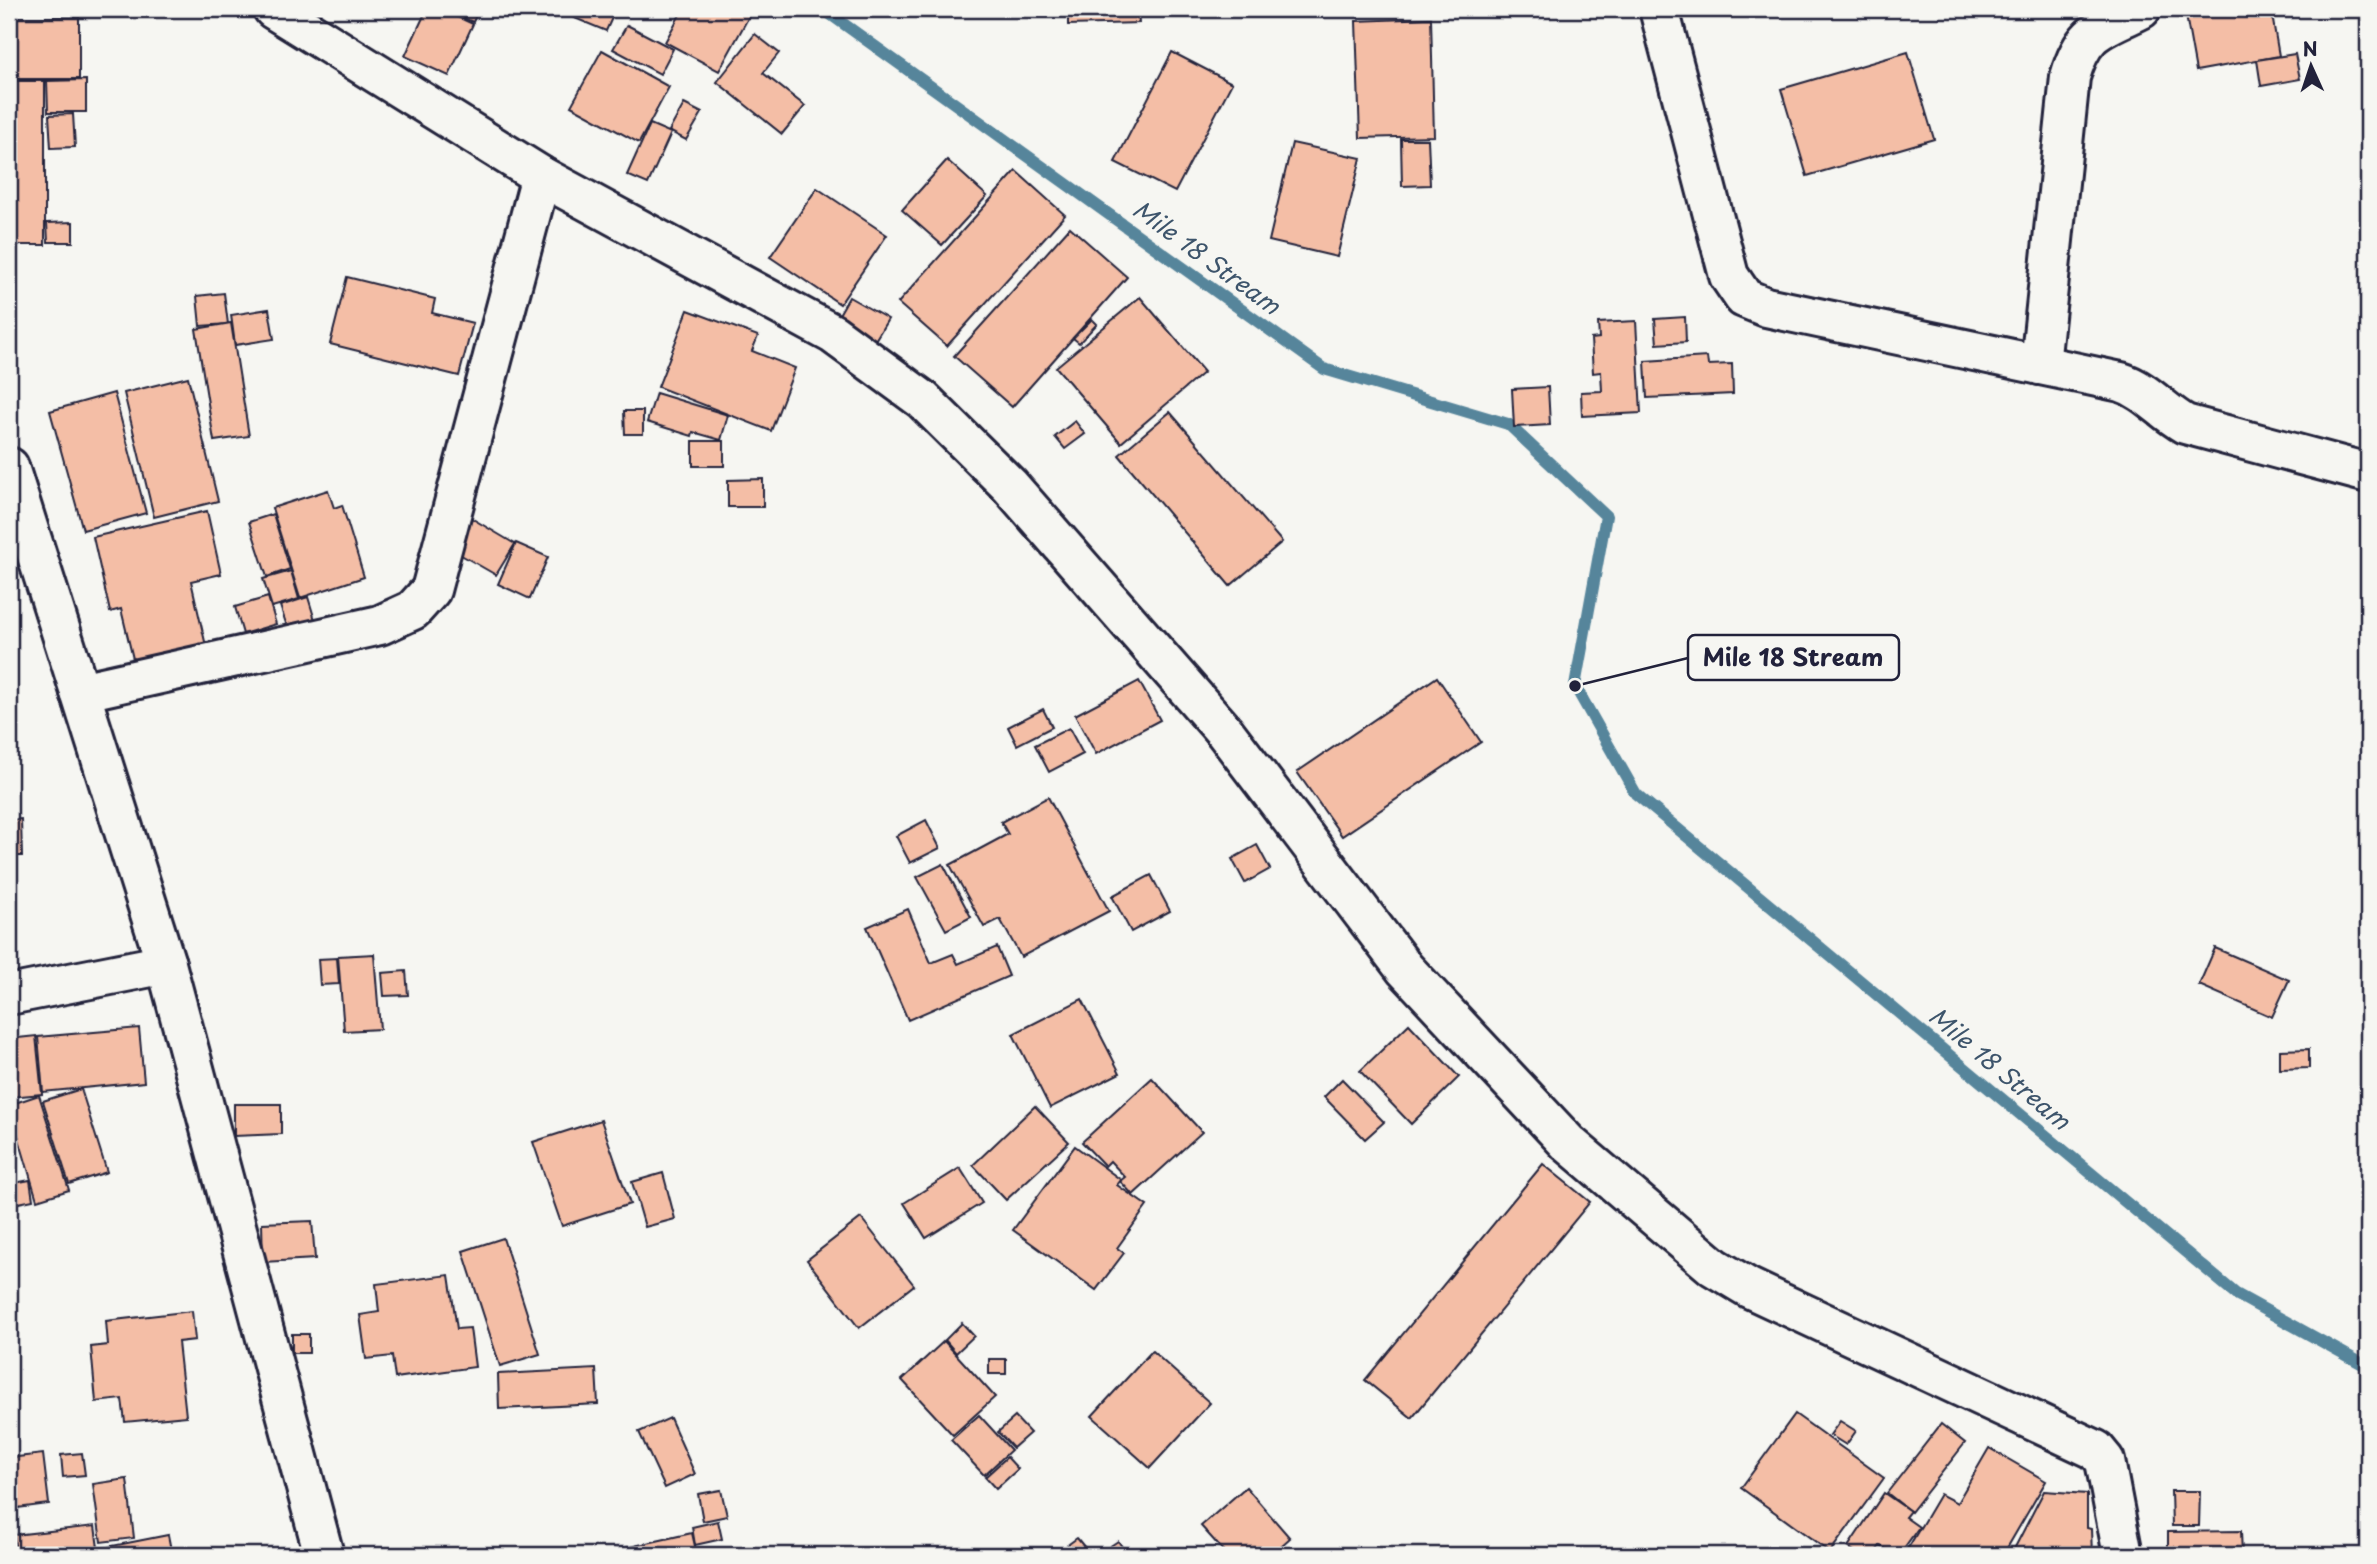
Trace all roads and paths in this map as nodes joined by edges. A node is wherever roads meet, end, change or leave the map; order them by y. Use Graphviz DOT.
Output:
graph roads {
  1 [pos="273,9"];
  2 [pos="1659,9"];
  3 [pos="2141,9"];
  4 [pos="541,176"];
  5 [pos="2040,365"];
  6 [pos="9,467"];
  7 [pos="2368,473"];
  8 [pos="80,692"];
  9 [pos="166,964"];
  10 [pos="9,995"];
  11 [pos="324,1555"];
  12 [pos="2123,1555"];
  1 -- 4 [label="street"];
  2 -- 5 [label="street"];
  3 -- 5 [label="street"];
  4 -- 8 [label="street"];
  4 -- 12 [label="street"];
  5 -- 7 [label="street"];
  6 -- 8 [label="street"];
  8 -- 9 [label="street"];
  9 -- 10 [label="street"];
  9 -- 11 [label="street"];
}
